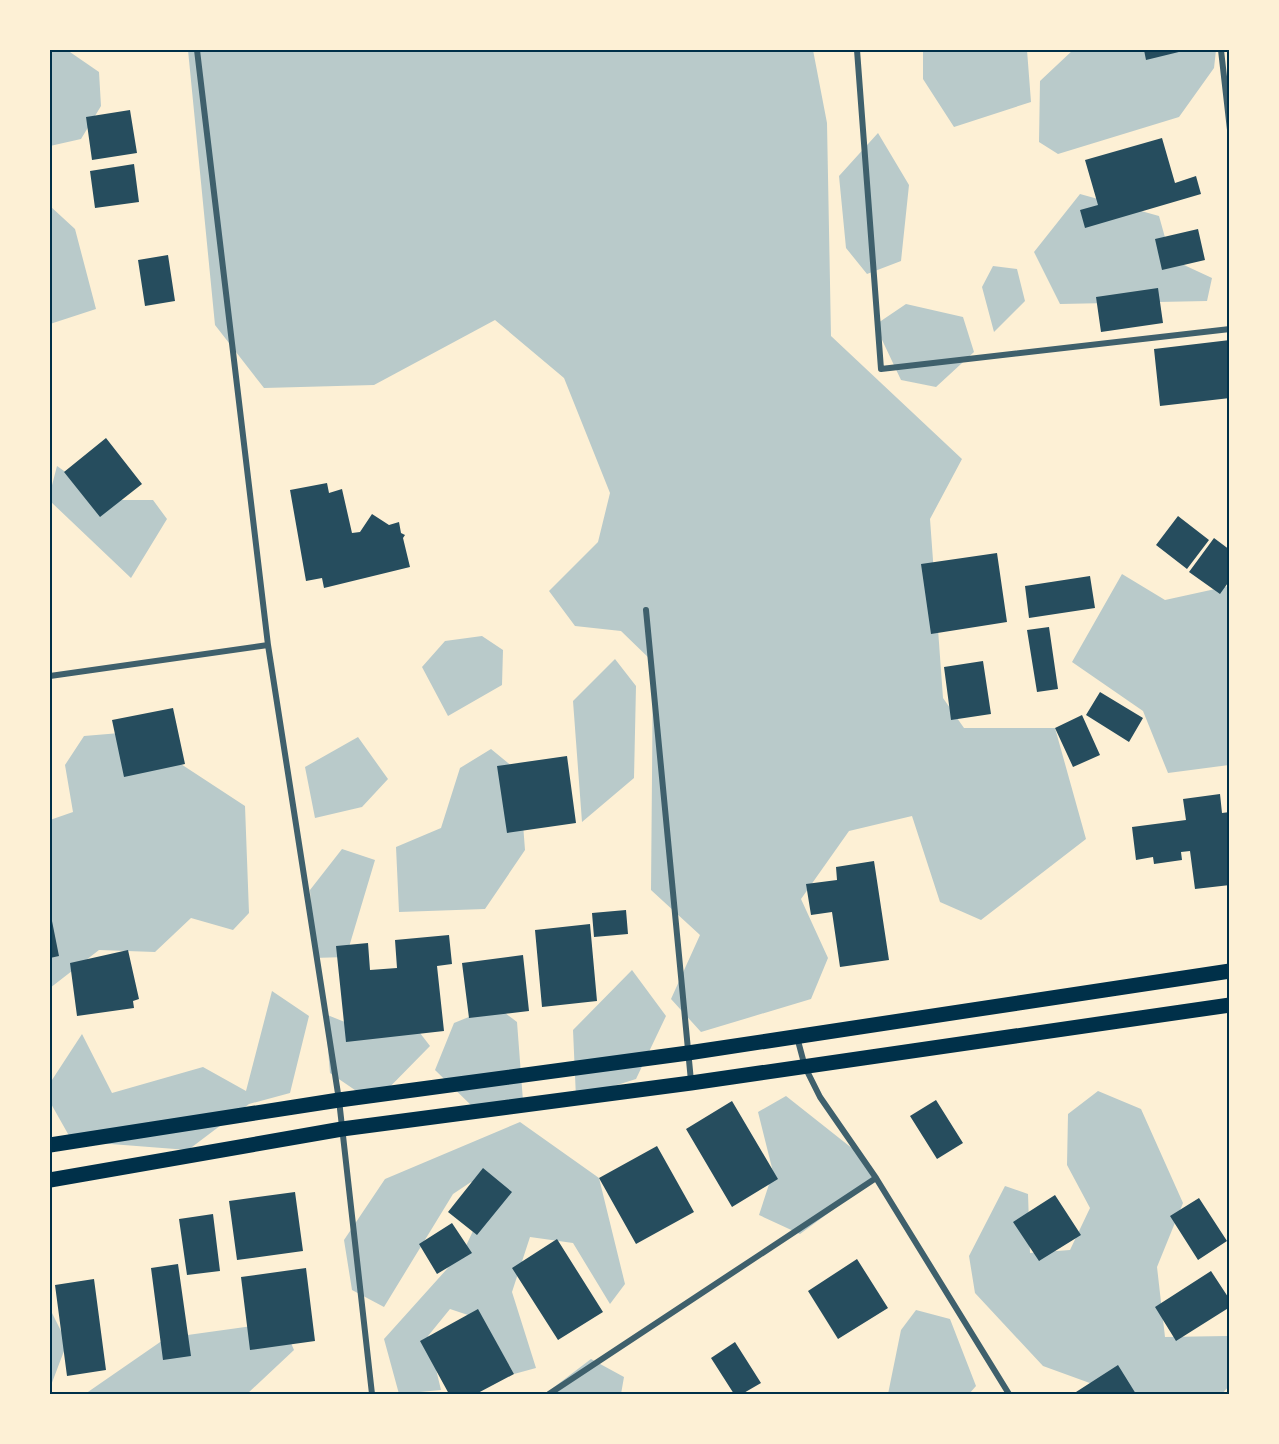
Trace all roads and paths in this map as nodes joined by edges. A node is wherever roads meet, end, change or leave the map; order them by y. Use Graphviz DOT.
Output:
graph roads {
  1 [pos="197,50"];
  2 [pos="857,50"];
  3 [pos="1221,50"];
  4 [pos="1230,130"];
  5 [pos="1230,329"];
  6 [pos="646,610"];
  7 [pos="268,645"];
  8 [pos="50,676"];
  9 [pos="1230,971"];
  10 [pos="1230,1005"];
  11 [pos="797,1036"];
  12 [pos="688,1053"];
  13 [pos="805,1067"];
  14 [pos="691,1083"];
  15 [pos="339,1100"];
  16 [pos="342,1129"];
  17 [pos="50,1145"];
  18 [pos="876,1178"];
  19 [pos="50,1180"];
  20 [pos="372,1395"];
  21 [pos="549,1395"];
  22 [pos="1009,1395"];
  1 -- 7 [label="street"];
  2 -- 5 [label="street"];
  3 -- 4 [label="street"];
  6 -- 12 [label="street"];
  7 -- 8 [label="street"];
  7 -- 15 [label="street"];
  9 -- 11 [label="main road"];
  10 -- 13 [label="main road"];
  11 -- 12 [label="main road"];
  11 -- 13 [label="street"];
  12 -- 14 [label="street"];
  12 -- 15 [label="main road"];
  13 -- 14 [label="main road"];
  13 -- 18 [label="street"];
  14 -- 16 [label="main road"];
  15 -- 16 [label="street"];
  15 -- 17 [label="main road"];
  16 -- 19 [label="main road"];
  16 -- 20 [label="street"];
  18 -- 21 [label="street"];
  18 -- 22 [label="street"];
}
